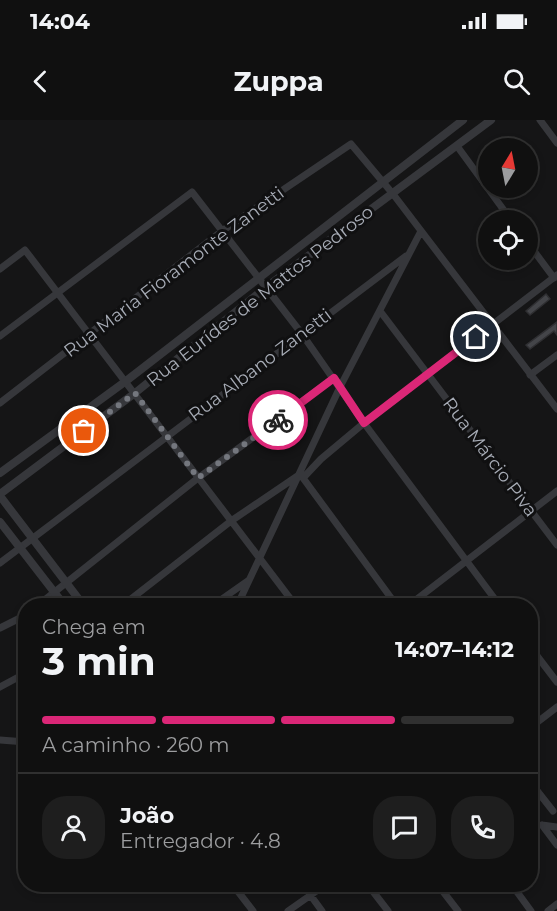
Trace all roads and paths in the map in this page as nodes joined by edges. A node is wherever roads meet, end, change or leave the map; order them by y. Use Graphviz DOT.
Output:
graph roads {
  1 [pos="463,120"];
  2 [pos="491,120"];
  3 [pos="540,120"];
  4 [pos="557,143"];
  5 [pos="457,146"];
  6 [pos="383,182"];
  7 [pos="393,194"];
  8 [pos="504,210"];
  9 [pos="222,231"];
  10 [pos="421,231"];
  11 [pos="406,256"];
  12 [pos="538,256"];
  13 [pos="0,269"];
  14 [pos="555,277"];
  15 [pos="259,278"];
  16 [pos="265,288"];
  17 [pos="58,293"];
  18 [pos="380,311"];
  19 [pos="492,325"];
  20 [pos="89,334"];
  21 [pos="302,334"];
  22 [pos="0,336"];
  23 [pos="557,355"];
  24 [pos="427,374"];
  25 [pos="531,375"];
  26 [pos="334,378"];
  27 [pos="126,381"];
  28 [pos="340,387"];
  29 [pos="135,393"];
  30 [pos="0,403"];
  31 [pos="557,409"];
  32 [pos="364,423"];
  33 [pos="166,435"];
  34 [pos="0,473"];
  35 [pos="301,477"];
  36 [pos="198,478"];
  37 [pos="557,490"];
  38 [pos="0,495"];
  39 [pos="531,511"];
  40 [pos="231,521"];
  41 [pos="0,522"];
  42 [pos="32,538"];
  43 [pos="557,545"];
  44 [pos="20,548"];
  45 [pos="259,559"];
  46 [pos="466,561"];
  47 [pos="0,563"];
  48 [pos="250,579"];
  49 [pos="66,583"];
  50 [pos="54,592"];
  51 [pos="47,598"];
  52 [pos="59,598"];
  53 [pos="78,598"];
  54 [pos="132,598"];
  55 [pos="223,598"];
  56 [pos="241,598"];
  57 [pos="290,598"];
  58 [pos="391,598"];
  59 [pos="418,598"];
  60 [pos="494,598"];
  61 [pos="18,619"];
  62 [pos="0,628"];
  63 [pos="538,657"];
  64 [pos="18,677"];
  65 [pos="557,682"];
  66 [pos="0,687"];
  67 [pos="557,707"];
  68 [pos="538,722"];
  69 [pos="0,740"];
  70 [pos="17,741"];
  71 [pos="538,792"];
  72 [pos="553,812"];
  73 [pos="557,827"];
  74 [pos="557,845"];
  75 [pos="238,892"];
  76 [pos="309,892"];
  77 [pos="315,892"];
  78 [pos="373,892"];
  79 [pos="443,892"];
  80 [pos="517,892"];
  81 [pos="311,895"];
  82 [pos="557,904"];
  83 [pos="253,911"];
  84 [pos="288,911"];
  85 [pos="322,911"];
  86 [pos="388,911"];
  87 [pos="458,911"];
  88 [pos="531,911"];
  89 [pos="548,911"];
  1 -- 6 [label="street, Rua Eurídes de Mattos Pedroso"];
  2 -- 5 [label="street, Rua Eurídes de Mattos Pedroso"];
  3 -- 4 [label="street"];
  5 -- 7 [label="street, Rua Eurídes de Mattos Pedroso"];
  5 -- 8 [label="street"];
  6 -- 7 [label="street"];
  6 -- 9 [label="street, Rua Maria Fioramonte Zanetti"];
  6 -- 15 [label="street, Rua Eurídes de Mattos Pedroso"];
  7 -- 10 [label="street"];
  7 -- 16 [label="street, Rua Eurídes de Mattos Pedroso"];
  9 -- 15 [label="street"];
  9 -- 17 [label="street"];
  9 -- 20 [label="street, Rua Maria Fioramonte Zanetti"];
  10 -- 11 [label="street"];
  10 -- 19 [label="street"];
  11 -- 18 [label="street"];
  11 -- 21 [label="street, Rua Albano Zanetti"];
  12 -- 14 [label="street"];
  13 -- 17 [label="street"];
  14 -- 19 [label="street"];
  15 -- 16 [label="street"];
  15 -- 27 [label="street, Rua Eurídes de Mattos Pedroso"];
  16 -- 21 [label="street"];
  16 -- 29 [label="street, Rua Eurídes de Mattos Pedroso"];
  17 -- 20 [label="street"];
  17 -- 22 [label="street"];
  18 -- 24 [label="street, Rua Márcio Piva"];
  18 -- 28 [label="street"];
  19 -- 24 [label="street"];
  19 -- 25 [label="street"];
  20 -- 27 [label="street"];
  20 -- 30 [label="street, Rua Maria Fioramonte Zanetti"];
  21 -- 26 [label="street"];
  21 -- 33 [label="street, Rua Albano Zanetti"];
  23 -- 25 [label="street"];
  24 -- 32 [label="street"];
  24 -- 39 [label="street, Rua Márcio Piva"];
  25 -- 31 [label="street"];
  26 -- 28 [label="street"];
  26 -- 36 [label="street"];
  27 -- 29 [label="street"];
  27 -- 34 [label="street, Rua Eurídes de Mattos Pedroso"];
  28 -- 32 [label="street"];
  28 -- 35 [label="street"];
  29 -- 33 [label="street"];
  29 -- 38 [label="street, Rua Eurídes de Mattos Pedroso"];
  32 -- 35 [label="street"];
  32 -- 46 [label="street"];
  33 -- 36 [label="street"];
  33 -- 42 [label="street, Rua Albano Zanetti"];
  35 -- 40 [label="street"];
  35 -- 45 [label="street"];
  35 -- 58 [label="street"];
  36 -- 40 [label="street"];
  36 -- 49 [label="street"];
  37 -- 39 [label="street"];
  38 -- 42 [label="street"];
  39 -- 43 [label="street, Rua Márcio Piva"];
  39 -- 46 [label="street"];
  40 -- 45 [label="street"];
  40 -- 54 [label="street"];
  41 -- 44 [label="street"];
  42 -- 44 [label="street, Rua Albano Zanetti"];
  42 -- 49 [label="street"];
  44 -- 47 [label="street, Rua Albano Zanetti"];
  44 -- 50 [label="street"];
  45 -- 48 [label="street"];
  45 -- 57 [label="street"];
  46 -- 59 [label="street"];
  46 -- 60 [label="street"];
  48 -- 55 [label="street"];
  48 -- 56 [label="street"];
  49 -- 50 [label="street"];
  49 -- 53 [label="street"];
  50 -- 51 [label="street"];
  50 -- 52 [label="street"];
  61 -- 62 [label="street"];
  63 -- 65 [label="street"];
  64 -- 66 [label="street"];
  67 -- 68 [label="street"];
  69 -- 70 [label="street"];
  71 -- 72 [label="street"];
  73 -- 74 [label="street"];
  75 -- 83 [label="street"];
  76 -- 81 [label="street"];
  77 -- 81 [label="street"];
  78 -- 86 [label="street"];
  79 -- 87 [label="street"];
  80 -- 88 [label="street"];
  81 -- 84 [label="street"];
  81 -- 85 [label="street"];
  82 -- 89 [label="street"];
}
